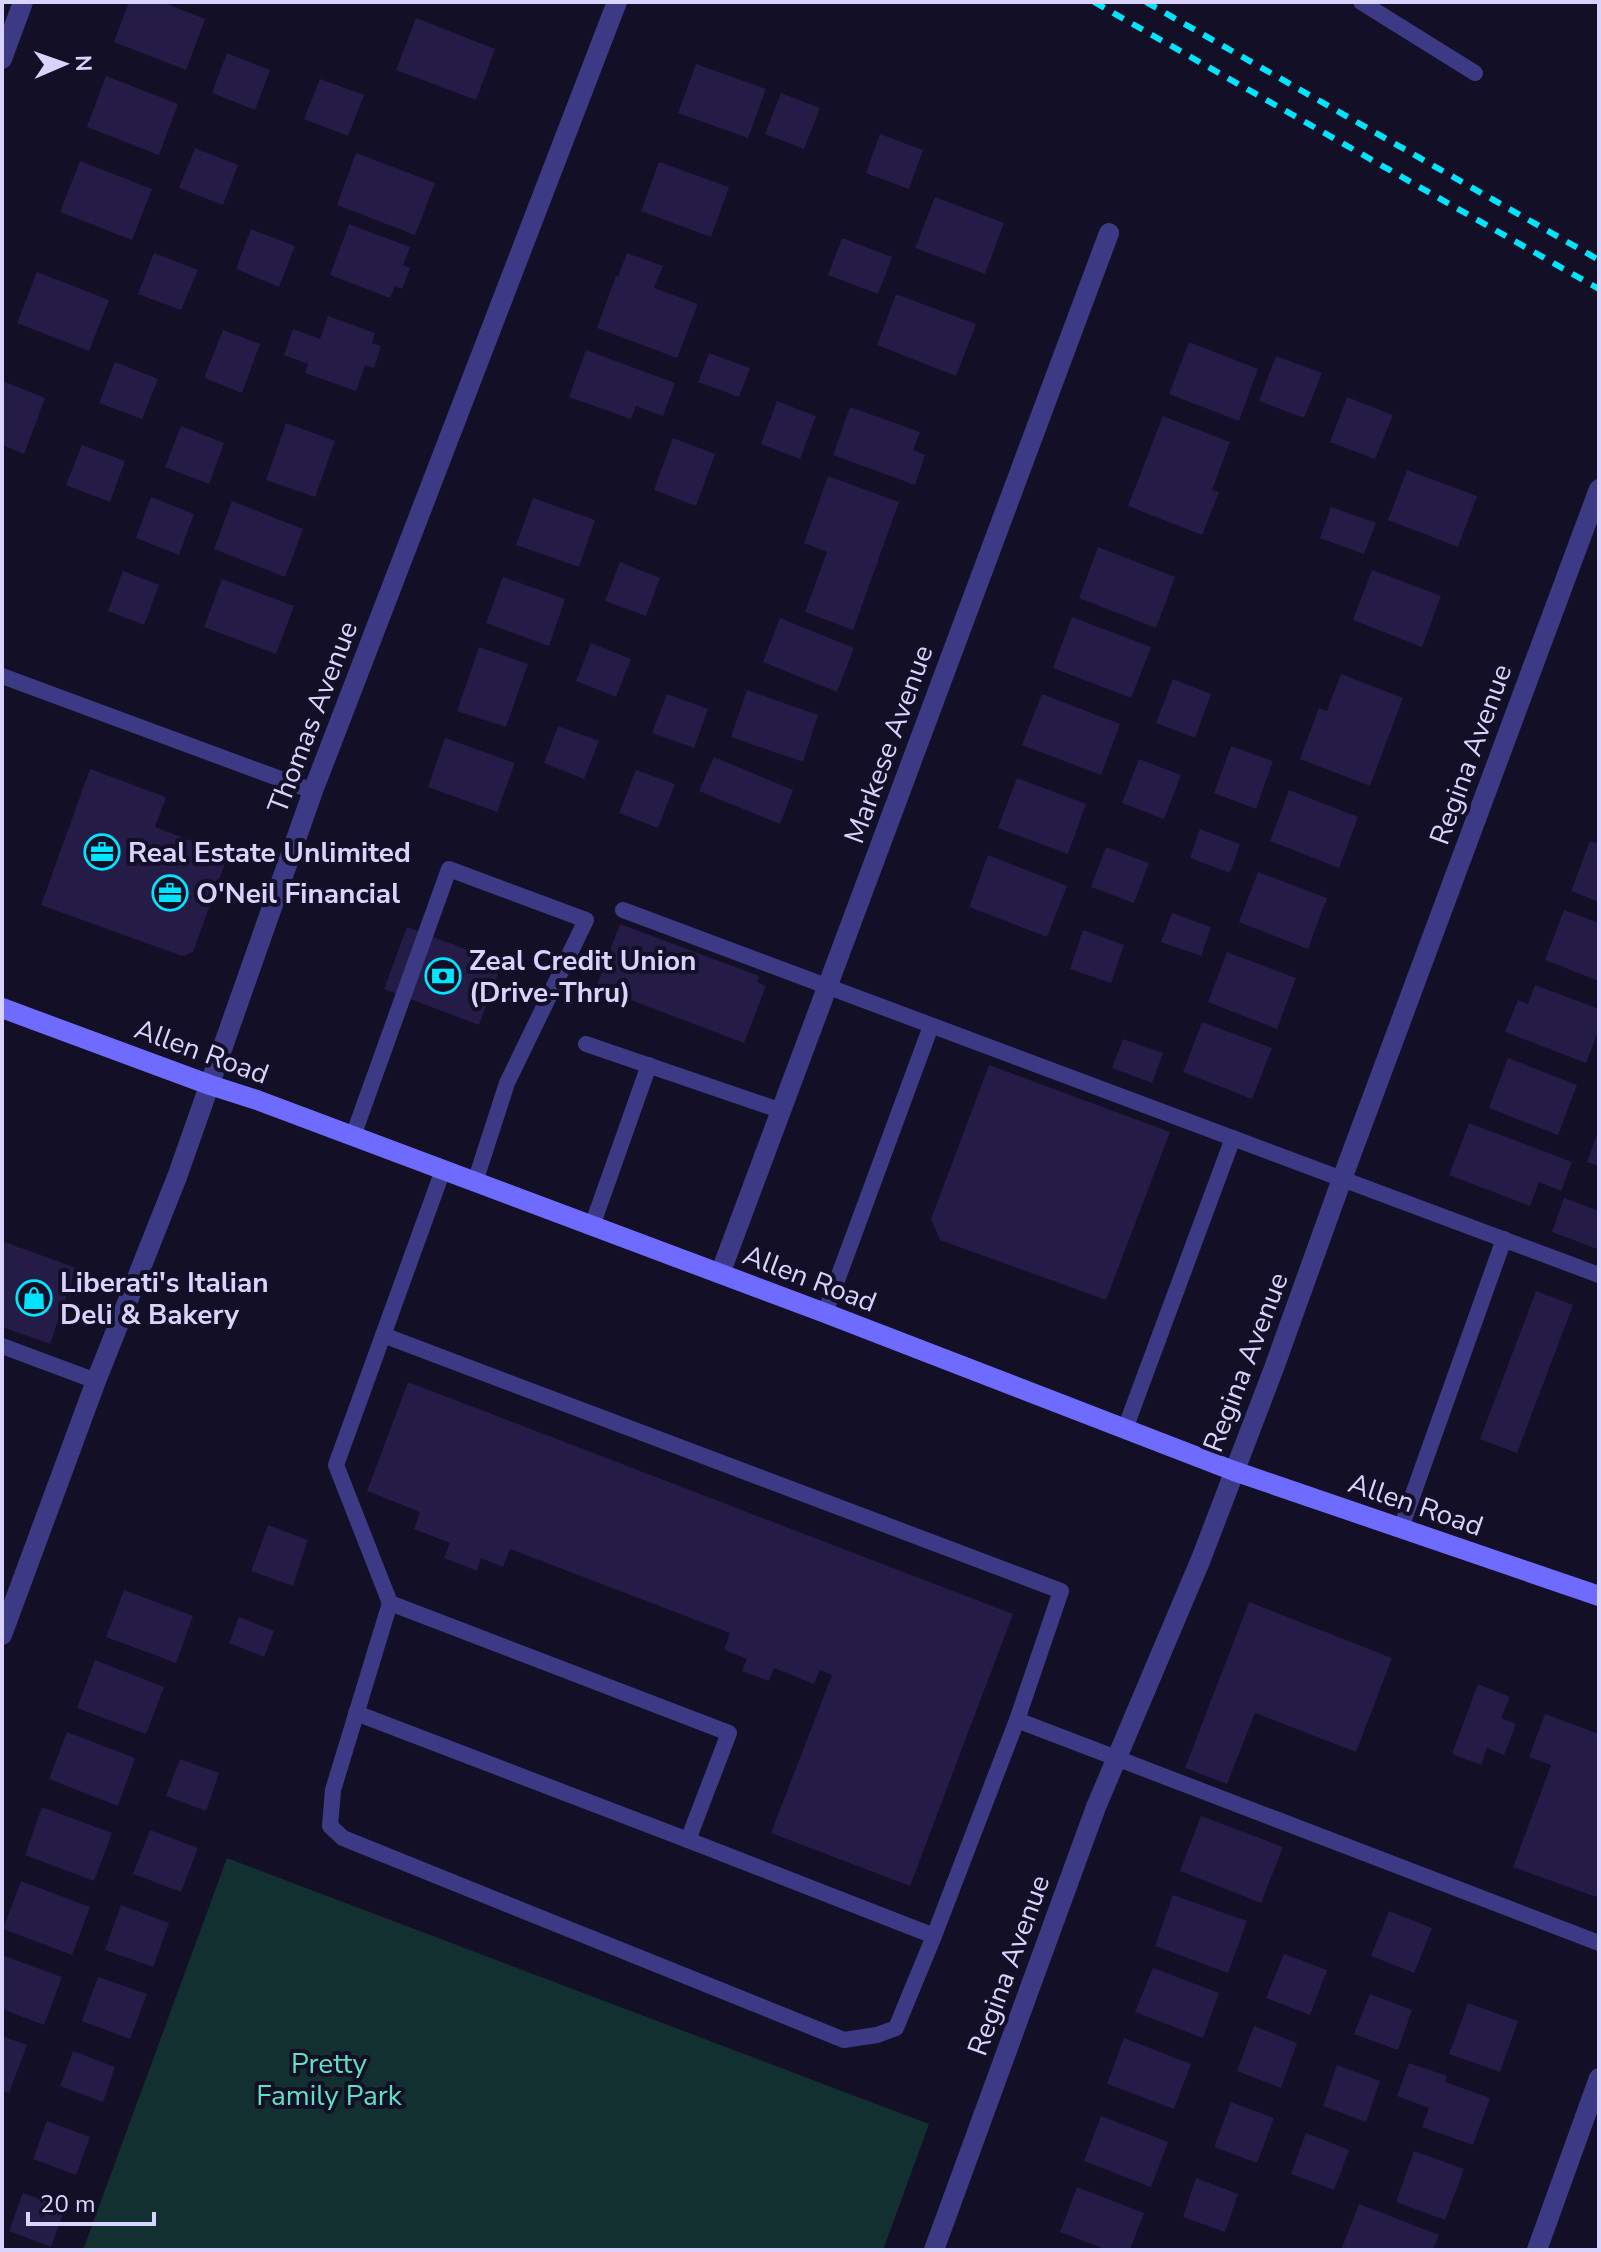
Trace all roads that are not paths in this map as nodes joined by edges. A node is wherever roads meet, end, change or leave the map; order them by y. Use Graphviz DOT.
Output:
graph roads {
  1 [pos="23,2"];
  2 [pos="617,2"];
  3 [pos="1361,2"];
  4 [pos="2,59"];
  5 [pos="1475,73"];
  6 [pos="1109,233"];
  7 [pos="1599,489"];
  8 [pos="2,676"];
  9 [pos="313,791"];
  10 [pos="623,910"];
  11 [pos="827,987"];
  12 [pos="2,1008"];
  13 [pos="931,1026"];
  14 [pos="586,1044"];
  15 [pos="649,1065"];
  16 [pos="210,1085"];
  17 [pos="782,1111"];
  18 [pos="353,1136"];
  19 [pos="1233,1138"];
  20 [pos="443,1170"];
  21 [pos="1342,1179"];
  22 [pos="475,1182"];
  23 [pos="592,1226"];
  24 [pos="1504,1239"];
  25 [pos="720,1274"];
  26 [pos="1599,1275"];
  27 [pos="825,1313"];
  28 [pos="383,1335"];
  29 [pos="2,1346"];
  30 [pos="96,1381"];
  31 [pos="1125,1429"];
  32 [pos="1234,1471"];
  33 [pos="1401,1528"];
  34 [pos="1599,1596"];
  35 [pos="390,1603"];
  36 [pos="2,1635"];
  37 [pos="356,1713"];
  38 [pos="1017,1720"];
  39 [pos="1117,1759"];
  40 [pos="688,1840"];
  41 [pos="934,1936"];
  42 [pos="1599,1943"];
  43 [pos="1599,2078"];
  44 [pos="934,2250"];
  45 [pos="1537,2250"];
  1 -- 4 [label="street"];
  2 -- 9 [label="street, Thomas Avenue"];
  3 -- 5 [label="lane"];
  6 -- 11 [label="street, Markese Avenue"];
  7 -- 21 [label="street, Regina Avenue"];
  8 -- 9 [label="lane"];
  9 -- 16 [label="street, Thomas Avenue"];
  10 -- 11 [label="lane"];
  11 -- 13 [label="lane"];
  11 -- 17 [label="street, Markese Avenue"];
  12 -- 16 [label="main road, Allen Road"];
  13 -- 19 [label="lane"];
  13 -- 27 [label="lane"];
  14 -- 15 [label="lane"];
  15 -- 17 [label="lane"];
  15 -- 23 [label="lane"];
  16 -- 18 [label="main road, Allen Road"];
  16 -- 30 [label="street, Thomas Avenue"];
  17 -- 25 [label="street, Markese Avenue"];
  18 -- 20 [label="main road, Allen Road"];
  18 -- 22 [label="lane"];
  19 -- 21 [label="lane"];
  19 -- 31 [label="lane"];
  20 -- 22 [label="main road, Allen Road"];
  20 -- 28 [label="lane"];
  21 -- 24 [label="lane"];
  21 -- 32 [label="street, Regina Avenue"];
  22 -- 23 [label="main road, Allen Road"];
  23 -- 25 [label="main road, Allen Road"];
  24 -- 26 [label="lane"];
  24 -- 33 [label="lane"];
  25 -- 27 [label="main road, Allen Road"];
  27 -- 31 [label="main road, Allen Road"];
  28 -- 35 [label="lane"];
  28 -- 38 [label="lane"];
  29 -- 30 [label="lane"];
  30 -- 36 [label="street, Thomas Avenue"];
  31 -- 32 [label="main road, Allen Road"];
  32 -- 33 [label="main road, Allen Road"];
  32 -- 39 [label="street, Regina Avenue"];
  33 -- 34 [label="main road, Allen Road"];
  35 -- 37 [label="lane"];
  35 -- 40 [label="lane"];
  37 -- 40 [label="lane"];
  37 -- 41 [label="lane"];
  38 -- 39 [label="lane"];
  38 -- 41 [label="lane"];
  39 -- 42 [label="lane"];
  39 -- 44 [label="street, Regina Avenue"];
  40 -- 41 [label="lane"];
  43 -- 45 [label="street"];
}
